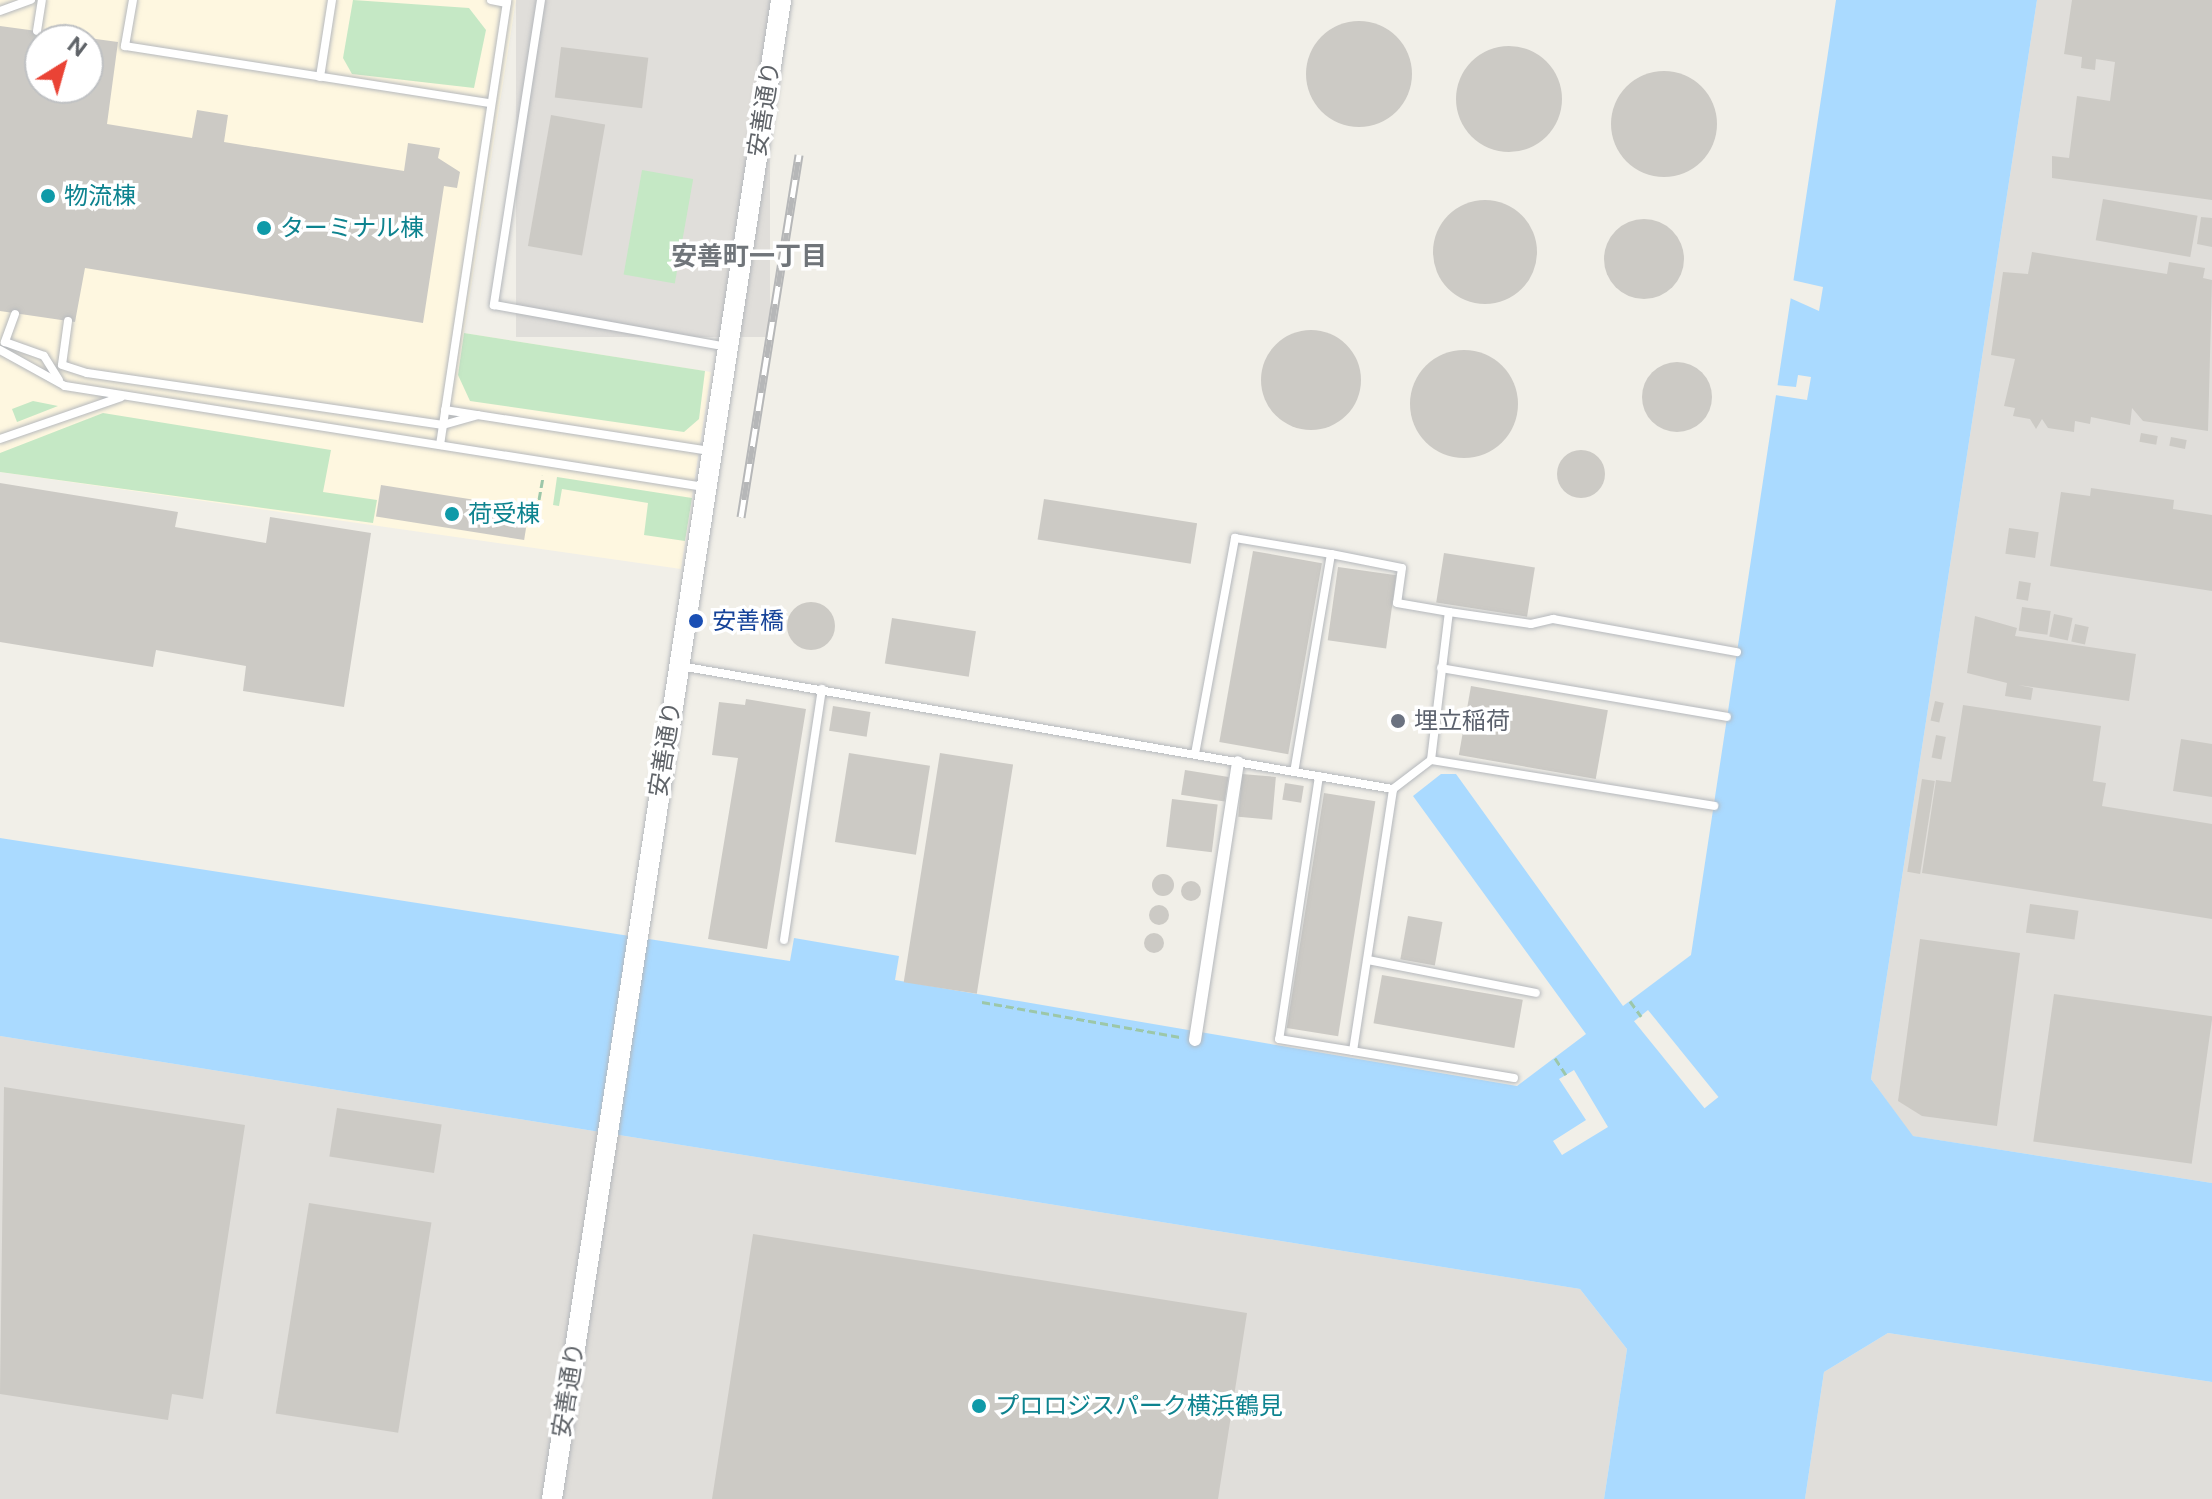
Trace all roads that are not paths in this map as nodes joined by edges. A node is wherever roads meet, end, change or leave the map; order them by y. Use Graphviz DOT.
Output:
graph roads {
  1 [pos="31,0"];
  2 [pos="42,0"];
  3 [pos="133,0"];
  4 [pos="332,0"];
  5 [pos="491,0"];
  6 [pos="541,0"];
  7 [pos="781,0"];
  8 [pos="507,1"];
  9 [pos="0,11"];
  10 [pos="38,24"];
  11 [pos="320,77"];
  12 [pos="491,103"];
  13 [pos="15,314"];
  14 [pos="68,321"];
  15 [pos="727,347"];
  16 [pos="0,350"];
  17 [pos="65,386"];
  18 [pos="125,395"];
  19 [pos="445,410"];
  20 [pos="478,415"];
  21 [pos="443,425"];
  22 [pos="0,439"];
  23 [pos="440,445"];
  24 [pos="710,451"];
  25 [pos="705,487"];
  26 [pos="1331,554"];
  27 [pos="1449,612"];
  28 [pos="1737,652"];
  29 [pos="678,666"];
  30 [pos="1441,668"];
  31 [pos="822,689"];
  32 [pos="1727,717"];
  33 [pos="1195,754"];
  34 [pos="1431,760"];
  35 [pos="1238,762"];
  36 [pos="1294,772"];
  37 [pos="1319,776"];
  38 [pos="1393,789"];
  39 [pos="1714,806"];
  40 [pos="784,940"];
  41 [pos="1368,960"];
  42 [pos="1536,993"];
  43 [pos="1195,1040"];
  44 [pos="1353,1051"];
  45 [pos="1514,1078"];
  46 [pos="552,1499"];
  1 -- 9 [label="lane"];
  2 -- 10 [label="lane"];
  3 -- 11 [label="lane"];
  4 -- 11 [label="lane"];
  5 -- 8 [label="lane"];
  6 -- 15 [label="lane"];
  7 -- 15 [label="street, 安善通り"];
  8 -- 12 [label="lane"];
  11 -- 12 [label="lane"];
  12 -- 19 [label="lane"];
  13 -- 17 [label="lane"];
  14 -- 21 [label="lane"];
  15 -- 24 [label="street, 安善通り"];
  16 -- 17 [label="lane"];
  17 -- 18 [label="lane"];
  18 -- 22 [label="lane"];
  18 -- 23 [label="lane"];
  19 -- 20 [label="lane"];
  19 -- 21 [label="lane"];
  20 -- 21 [label="lane"];
  20 -- 24 [label="lane"];
  21 -- 23 [label="lane"];
  23 -- 25 [label="lane"];
  24 -- 25 [label="street, 安善通り"];
  25 -- 29 [label="street, 安善通り"];
  26 -- 27 [label="lane"];
  26 -- 33 [label="lane"];
  26 -- 36 [label="lane"];
  27 -- 28 [label="lane"];
  27 -- 30 [label="lane"];
  29 -- 31 [label="lane"];
  29 -- 46 [label="street, 安善通り"];
  30 -- 32 [label="lane"];
  30 -- 34 [label="lane"];
  31 -- 33 [label="lane"];
  31 -- 40 [label="lane"];
  33 -- 35 [label="lane"];
  34 -- 38 [label="lane"];
  34 -- 39 [label="lane"];
  35 -- 36 [label="lane"];
  35 -- 43 [label="street"];
  36 -- 37 [label="lane"];
  37 -- 38 [label="lane"];
  37 -- 44 [label="lane"];
  38 -- 41 [label="lane"];
  41 -- 42 [label="lane"];
  41 -- 44 [label="lane"];
  44 -- 45 [label="lane"];
}
